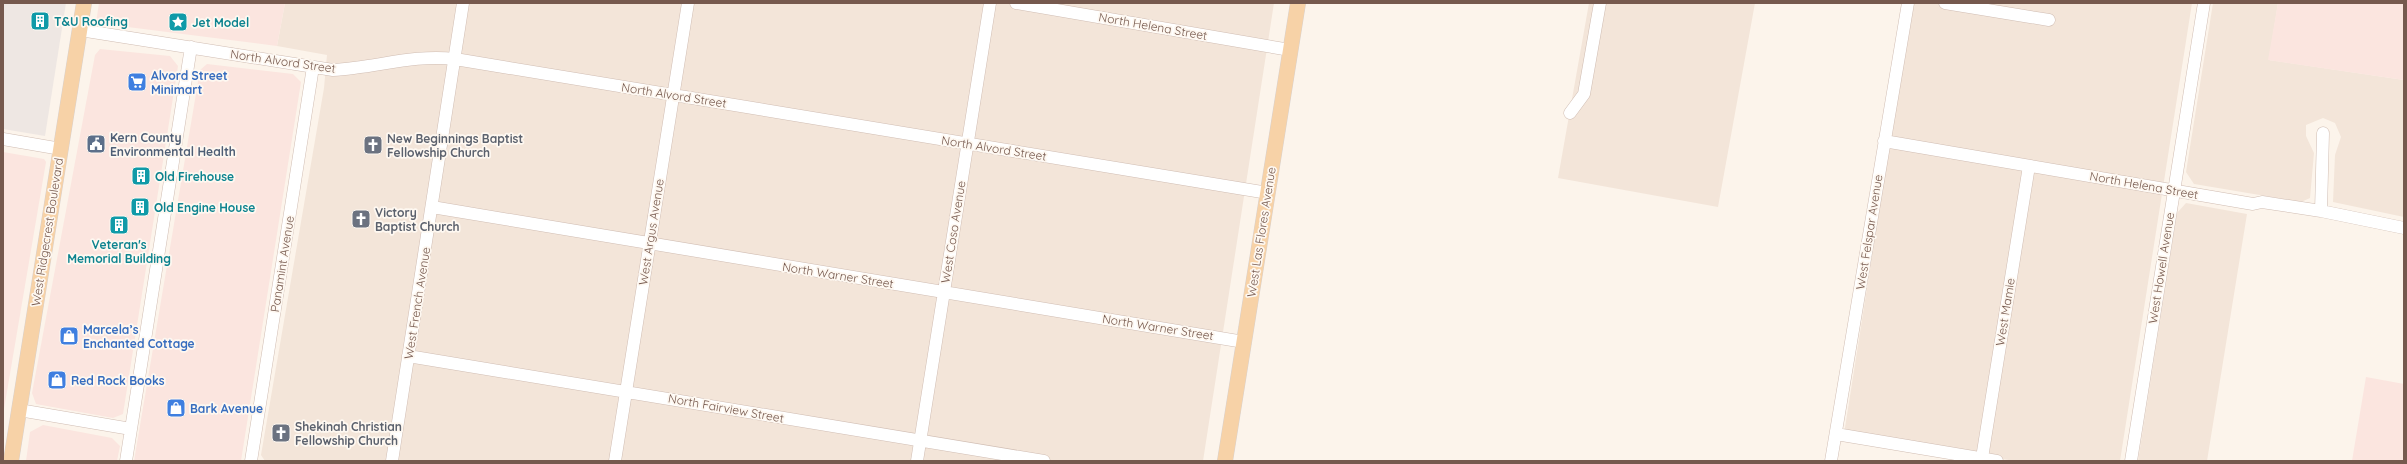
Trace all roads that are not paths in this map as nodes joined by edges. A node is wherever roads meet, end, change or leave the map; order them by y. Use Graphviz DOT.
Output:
graph roads {
  1 [pos="84,3"];
  2 [pos="464,3"];
  3 [pos="688,3"];
  4 [pos="990,3"];
  5 [pos="1016,3"];
  6 [pos="1298,3"];
  7 [pos="1600,3"];
  8 [pos="1908,3"];
  9 [pos="1944,3"];
  10 [pos="2204,3"];
  11 [pos="2049,20"];
  12 [pos="80,30"];
  13 [pos="191,47"];
  14 [pos="1290,50"];
  15 [pos="455,59"];
  16 [pos="313,67"];
  17 [pos="673,95"];
  18 [pos="1570,113"];
  19 [pos="2323,134"];
  20 [pos="3,139"];
  21 [pos="1884,141"];
  22 [pos="967,143"];
  23 [pos="61,149"];
  24 [pos="2029,166"];
  25 [pos="2174,190"];
  26 [pos="1268,194"];
  27 [pos="432,207"];
  28 [pos="2321,211"];
  29 [pos="2404,228"];
  30 [pos="649,243"];
  31 [pos="944,292"];
  32 [pos="1244,342"];
  33 [pos="408,356"];
  34 [pos="626,391"];
  35 [pos="19,410"];
  36 [pos="131,429"];
  37 [pos="1836,434"];
  38 [pos="920,440"];
  39 [pos="1982,458"];
  40 [pos="11,461"];
  41 [pos="126,461"];
  42 [pos="251,461"];
  43 [pos="392,461"];
  44 [pos="615,461"];
  45 [pos="917,461"];
  46 [pos="1044,461"];
  47 [pos="1225,461"];
  48 [pos="1831,461"];
  49 [pos="1997,461"];
  50 [pos="2131,461"];
  1 -- 12 [label="main road, West Ridgecrest Boulevard"];
  2 -- 15 [label="street, West French Avenue"];
  3 -- 17 [label="street, West Argus Avenue"];
  4 -- 22 [label="street, West Coso Avenue"];
  5 -- 14 [label="street, North Helena Street"];
  6 -- 14 [label="main road, West Las Flores Avenue"];
  7 -- 18 [label="street"];
  8 -- 21 [label="street, West Felspar Avenue"];
  9 -- 11 [label="street"];
  10 -- 25 [label="street, West Howell Avenue"];
  12 -- 13 [label="street, North Alvord Street"];
  12 -- 23 [label="main road, West Ridgecrest Boulevard"];
  13 -- 16 [label="street, North Alvord Street"];
  13 -- 36 [label="street"];
  14 -- 26 [label="main road, West Las Flores Avenue"];
  15 -- 16 [label="street, North Alvord Street"];
  15 -- 17 [label="street, North Alvord Street"];
  15 -- 27 [label="street, West French Avenue"];
  16 -- 42 [label="street, Panamint Avenue"];
  17 -- 22 [label="street, North Alvord Street"];
  17 -- 30 [label="street, West Argus Avenue"];
  19 -- 28 [label="street"];
  20 -- 23 [label="street"];
  21 -- 24 [label="street, North Helena Street"];
  21 -- 37 [label="street, West Felspar Avenue"];
  22 -- 26 [label="street, North Alvord Street"];
  22 -- 31 [label="street, West Coso Avenue"];
  23 -- 35 [label="main road, West Ridgecrest Boulevard"];
  24 -- 25 [label="street, North Helena Street"];
  24 -- 39 [label="street, West Mamie"];
  25 -- 28 [label="street, North Helena Street"];
  25 -- 50 [label="street, West Howell Avenue"];
  26 -- 32 [label="main road, West Las Flores Avenue"];
  27 -- 30 [label="street, North Warner Street"];
  27 -- 33 [label="street, West French Avenue"];
  28 -- 29 [label="street, North Helena Street"];
  30 -- 31 [label="street, North Warner Street"];
  30 -- 34 [label="street, West Argus Avenue"];
  31 -- 32 [label="street, North Warner Street"];
  31 -- 38 [label="street, West Coso Avenue"];
  32 -- 47 [label="main road, West Las Flores Avenue"];
  33 -- 34 [label="street, North Fairview Street"];
  33 -- 43 [label="street, West French Avenue"];
  34 -- 38 [label="street, North Fairview Street"];
  34 -- 44 [label="street, West Argus Avenue"];
  35 -- 36 [label="street"];
  35 -- 40 [label="main road, West Ridgecrest Boulevard"];
  36 -- 41 [label="street"];
  37 -- 39 [label="street"];
  37 -- 48 [label="street, West Felspar Avenue"];
  38 -- 45 [label="street, West Coso Avenue"];
  38 -- 46 [label="street, North Fairview Street"];
  39 -- 49 [label="street"];
}
